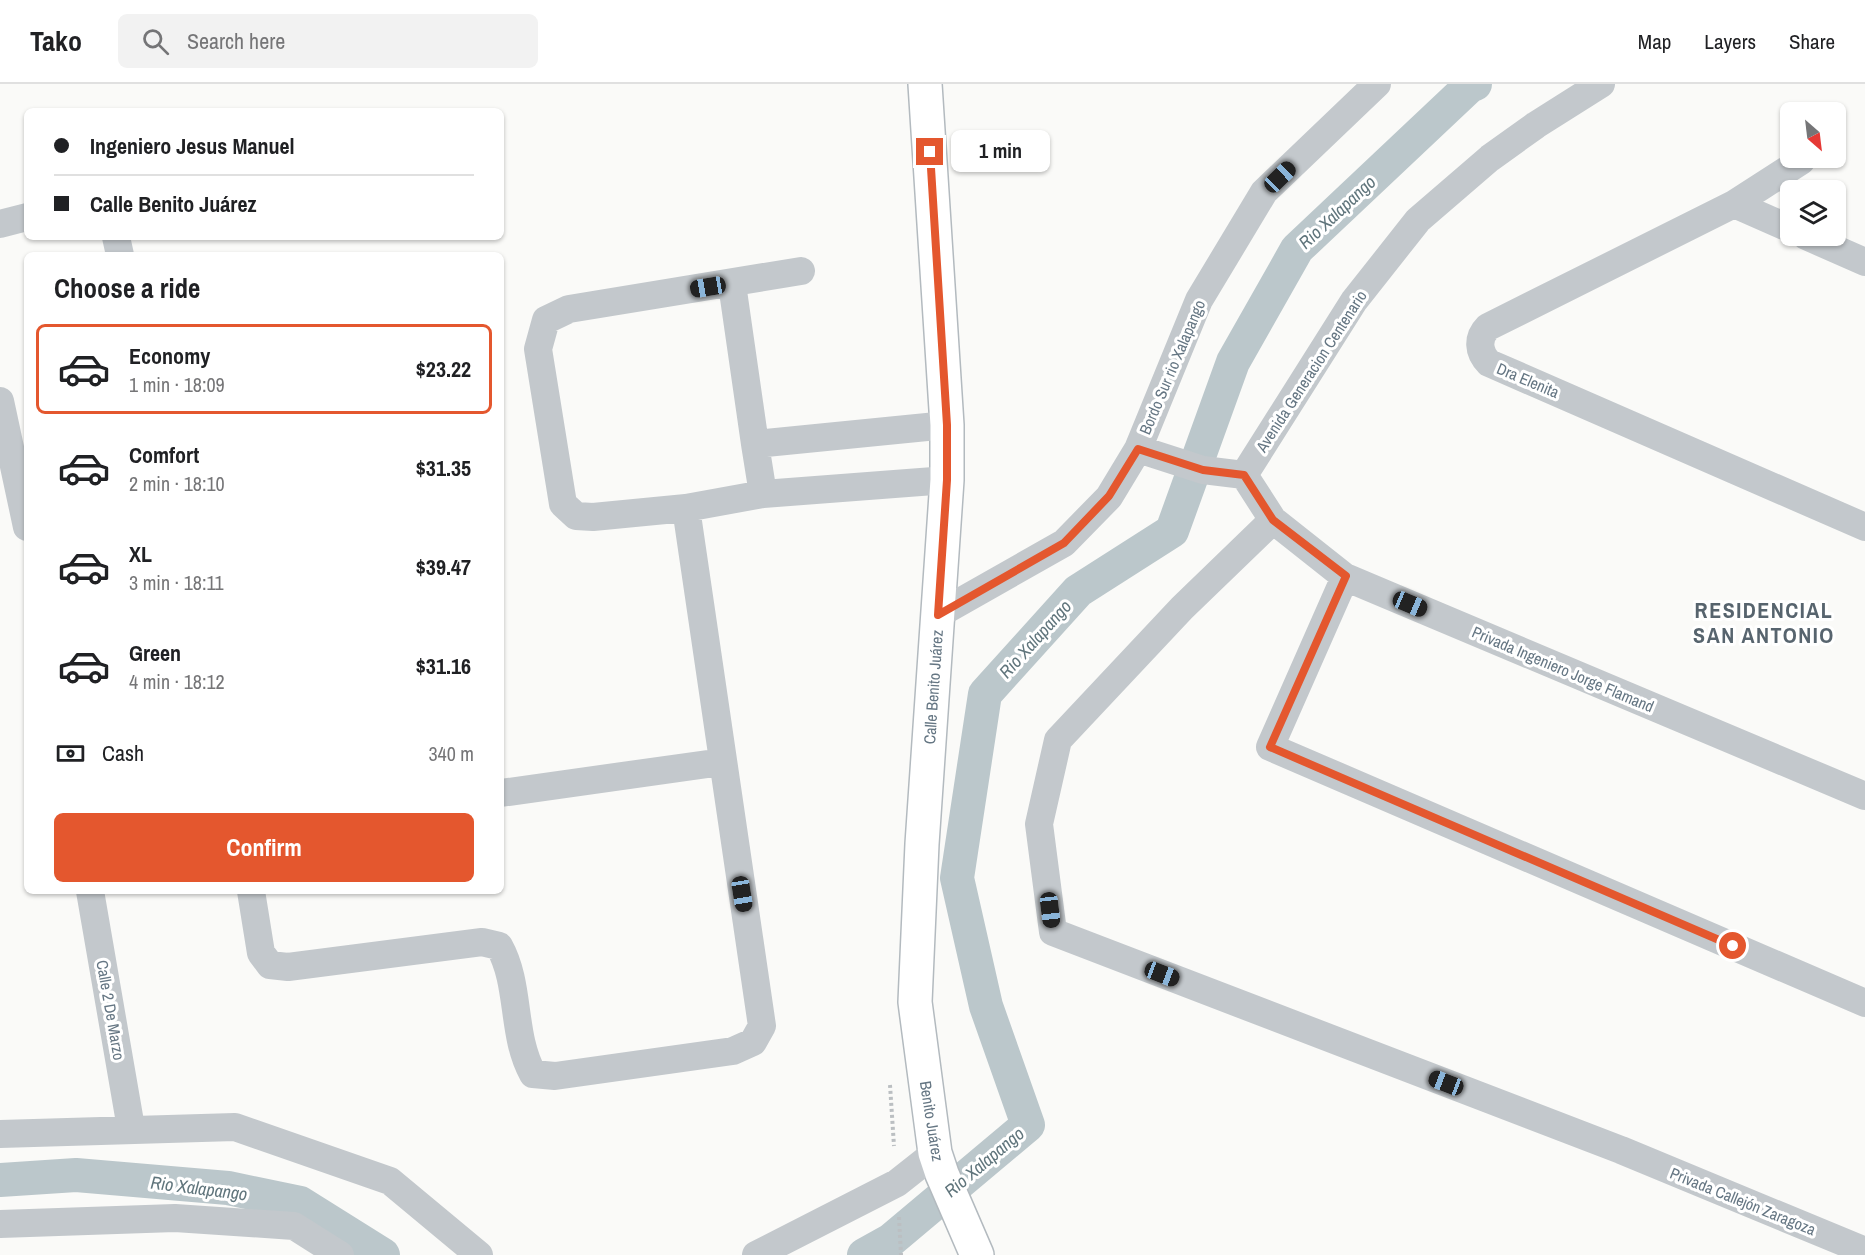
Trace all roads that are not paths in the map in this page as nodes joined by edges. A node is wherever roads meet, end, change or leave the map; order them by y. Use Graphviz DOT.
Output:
graph roads {
  1 [pos="925,84"];
  2 [pos="1376,84"];
  3 [pos="1601,84"];
  4 [pos="1790,168"];
  5 [pos="1734,204"];
  6 [pos="24,218"];
  7 [pos="0,224"];
  8 [pos="1780,224"];
  9 [pos="1829,246"];
  10 [pos="1865,262"];
  11 [pos="801,271"];
  12 [pos="732,284"];
  13 [pos="0,401"];
  14 [pos="947,425"];
  15 [pos="755,444"];
  16 [pos="1148,453"];
  17 [pos="1244,475"];
  18 [pos="947,480"];
  19 [pos="763,494"];
  20 [pos="686,508"];
  21 [pos="24,513"];
  22 [pos="1273,520"];
  23 [pos="1865,526"];
  24 [pos="1346,576"];
  25 [pos="938,615"];
  26 [pos="722,762"];
  27 [pos="504,793"];
  28 [pos="1865,796"];
  29 [pos="91,894"];
  30 [pos="251,894"];
  31 [pos="915,1002"];
  32 [pos="1865,1003"];
  33 [pos="131,1128"];
  34 [pos="0,1134"];
  35 [pos="938,1164"];
  36 [pos="0,1224"];
  37 [pos="972,1244"];
  38 [pos="1865,1251"];
  39 [pos="340,1255"];
  40 [pos="479,1255"];
  41 [pos="756,1255"];
  1 -- 14 [label="main road, Calle Benito Juárez"];
  2 -- 16 [label="street, Bordo Sur rio Xalapango"];
  3 -- 17 [label="street, Avenida Generacion Centenario"];
  4 -- 5 [label="street, Dra Elenita"];
  5 -- 8 [label="street"];
  5 -- 23 [label="street, Dra Elenita"];
  6 -- 7 [label="street"];
  9 -- 10 [label="street"];
  11 -- 12 [label="street"];
  12 -- 15 [label="street"];
  12 -- 20 [label="street"];
  13 -- 21 [label="street"];
  14 -- 15 [label="street"];
  14 -- 18 [label="main road, Calle Benito Juárez"];
  15 -- 19 [label="street"];
  16 -- 17 [label="street"];
  16 -- 25 [label="street, Bordo Sur rio Xalapango"];
  17 -- 22 [label="street"];
  18 -- 19 [label="street"];
  18 -- 25 [label="main road, Calle Benito Juárez"];
  19 -- 20 [label="street"];
  20 -- 26 [label="street"];
  22 -- 24 [label="street, Privada Ingeniero Jorge Flamand"];
  22 -- 38 [label="street, Privada Callejón Zaragoza"];
  24 -- 28 [label="street, Privada Ingeniero Jorge Flamand"];
  24 -- 32 [label="street"];
  25 -- 31 [label="main road, Calle Benito Juárez"];
  26 -- 27 [label="street"];
  26 -- 30 [label="street"];
  29 -- 33 [label="street, Calle 2 De Marzo"];
  31 -- 35 [label="main road, Benito Juárez"];
  33 -- 34 [label="street"];
  33 -- 40 [label="street"];
  35 -- 37 [label="main road, Benito Juárez"];
  35 -- 41 [label="street"];
  36 -- 39 [label="street"];
}
